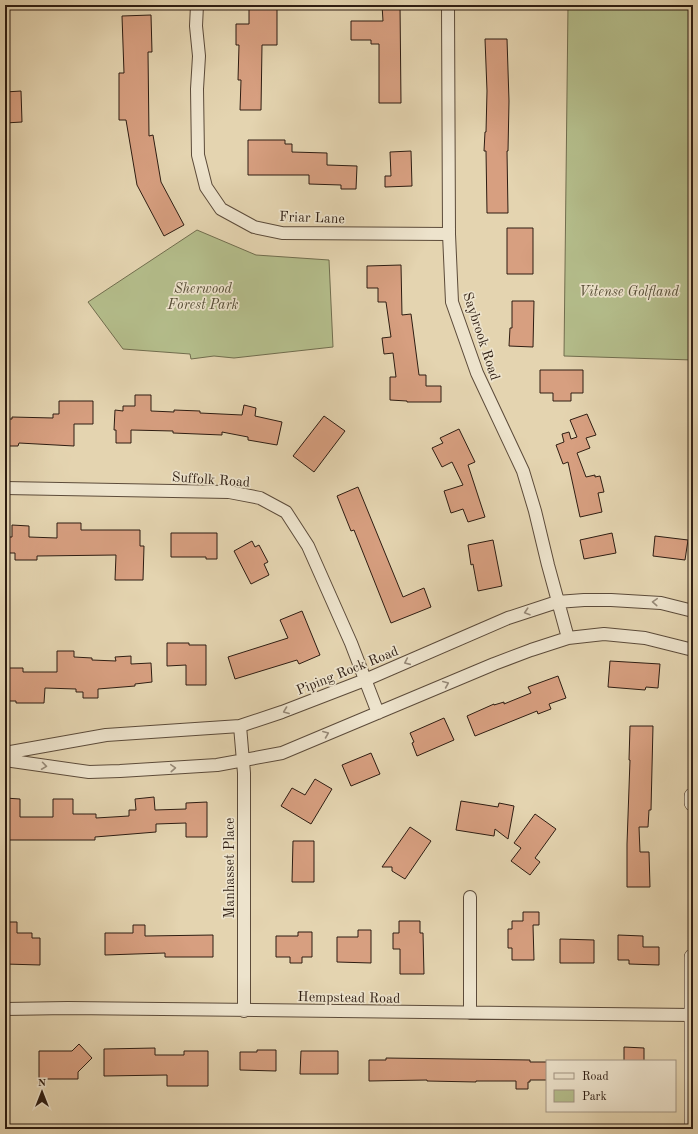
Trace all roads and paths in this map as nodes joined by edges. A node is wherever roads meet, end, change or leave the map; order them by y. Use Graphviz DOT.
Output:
graph roads {
  1 [pos="197,5"];
  2 [pos="448,5"];
  3 [pos="449,234"];
  4 [pos="5,488"];
  5 [pos="557,602"];
  6 [pos="693,611"];
  7 [pos="568,638"];
  8 [pos="693,650"];
  9 [pos="365,680"];
  10 [pos="378,713"];
  11 [pos="240,726"];
  12 [pos="5,754"];
  13 [pos="5,760"];
  14 [pos="243,760"];
  15 [pos="693,797"];
  16 [pos="693,803"];
  17 [pos="470,897"];
  18 [pos="693,957"];
  19 [pos="5,1009"];
  20 [pos="244,1011"];
  21 [pos="470,1013"];
  22 [pos="693,1015"];
  23 [pos="693,1129"];
  1 -- 3 [label="street, Friar Lane"];
  2 -- 3 [label="street, Saybrook Road"];
  3 -- 5 [label="street, Saybrook Road"];
  4 -- 9 [label="street, Suffolk Road"];
  6 -- 5 [label="street, Piping Rock Road, one-way"];
  5 -- 7 [label="street, Saybrook Road"];
  5 -- 9 [label="street, Piping Rock Road, one-way"];
  7 -- 8 [label="street"];
  10 -- 7 [label="street, one-way"];
  9 -- 10 [label="street, Suffolk Road"];
  9 -- 11 [label="street, Piping Rock Road, one-way"];
  14 -- 10 [label="street, one-way"];
  11 -- 12 [label="street, Piping Rock Road"];
  11 -- 14 [label="street, Manhasset Place"];
  13 -- 14 [label="street, one-way"];
  14 -- 20 [label="street, Manhasset Place"];
  15 -- 16 [label="main road"];
  17 -- 21 [label="street"];
  18 -- 22 [label="main road"];
  19 -- 20 [label="street, Hempstead Road"];
  20 -- 21 [label="street, Hempstead Road"];
  21 -- 22 [label="street, Hempstead Road"];
  22 -- 23 [label="main road"];
}
